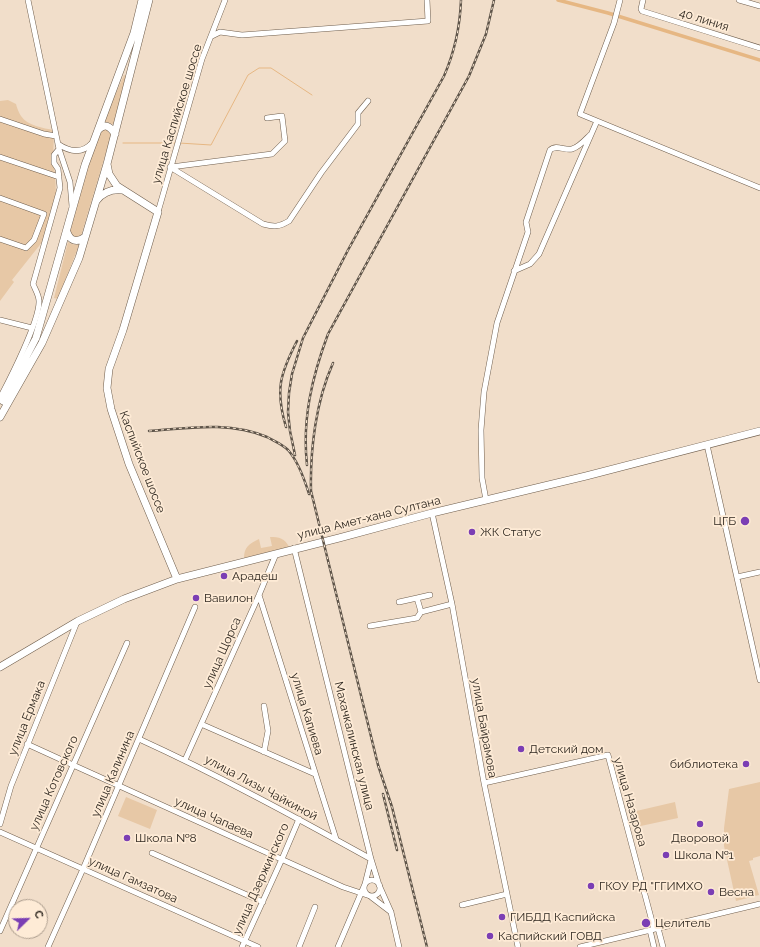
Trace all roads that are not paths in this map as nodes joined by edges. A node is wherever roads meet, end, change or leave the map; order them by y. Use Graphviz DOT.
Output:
graph roads {
  1 [pos="28,0"];
  2 [pos="142,0"];
  3 [pos="149,0"];
  4 [pos="225,0"];
  5 [pos="427,0"];
  6 [pos="620,0"];
  7 [pos="643,0"];
  8 [pos="739,0"];
  9 [pos="760,6"];
  10 [pos="212,36"];
  11 [pos="760,48"];
  12 [pos="368,100"];
  13 [pos="0,118"];
  14 [pos="267,118"];
  15 [pos="597,121"];
  16 [pos="98,130"];
  17 [pos="115,134"];
  18 [pos="590,135"];
  19 [pos="56,136"];
  20 [pos="94,141"];
  21 [pos="58,146"];
  22 [pos="0,157"];
  23 [pos="107,164"];
  24 [pos="170,167"];
  25 [pos="59,177"];
  26 [pos="760,188"];
  27 [pos="122,190"];
  28 [pos="0,198"];
  29 [pos="94,203"];
  30 [pos="72,212"];
  31 [pos="158,212"];
  32 [pos="52,217"];
  33 [pos="42,221"];
  34 [pos="67,232"];
  35 [pos="85,237"];
  36 [pos="0,239"];
  37 [pos="514,272"];
  38 [pos="0,320"];
  39 [pos="32,328"];
  40 [pos="0,398"];
  41 [pos="0,408"];
  42 [pos="0,417"];
  43 [pos="760,431"];
  44 [pos="707,445"];
  45 [pos="486,500"];
  46 [pos="432,513"];
  47 [pos="294,548"];
  48 [pos="276,554"];
  49 [pos="760,572"];
  50 [pos="737,577"];
  51 [pos="177,579"];
  52 [pos="259,595"];
  53 [pos="430,595"];
  54 [pos="417,598"];
  55 [pos="399,602"];
  56 [pos="452,604"];
  57 [pos="195,607"];
  58 [pos="421,612"];
  59 [pos="78,621"];
  60 [pos="370,626"];
  61 [pos="127,642"];
  62 [pos="0,667"];
  63 [pos="760,680"];
  64 [pos="264,706"];
  65 [pos="201,724"];
  66 [pos="139,739"];
  67 [pos="28,744"];
  68 [pos="264,752"];
  69 [pos="185,760"];
  70 [pos="73,765"];
  71 [pos="315,774"];
  72 [pos="484,783"];
  73 [pos="119,786"];
  74 [pos="299,819"];
  75 [pos="0,824"];
  76 [pos="0,832"];
  77 [pos="336,839"];
  78 [pos="36,848"];
  79 [pos="152,853"];
  80 [pos="282,859"];
  81 [pos="371,859"];
  82 [pos="83,869"];
  83 [pos="365,884"];
  84 [pos="379,885"];
  85 [pos="360,893"];
  86 [pos="507,894"];
  87 [pos="370,896"];
  88 [pos="263,902"];
  89 [pos="760,904"];
  90 [pos="462,905"];
  91 [pos="315,907"];
  92 [pos="391,912"];
  93 [pos="654,929"];
  94 [pos="0,932"];
  95 [pos="244,941"];
  96 [pos="48,947"];
  97 [pos="242,947"];
  98 [pos="258,947"];
  99 [pos="299,947"];
  100 [pos="338,947"];
  101 [pos="399,947"];
  102 [pos="518,947"];
  103 [pos="580,947"];
  104 [pos="654,947"];
  105 [pos="663,947"];
  1 -- 19 [label="street"];
  2 -- 16 [label="main road"];
  3 -- 17 [label="main road"];
  4 -- 10 [label="street, улица Каспийское шоссе"];
  5 -- 10 [label="street"];
  6 -- 15 [label="street"];
  7 -- 11 [label="street, 40 линия"];
  8 -- 9 [label="street"];
  10 -- 24 [label="street, улица Каспийское шоссе"];
  12 -- 24 [label="street"];
  13 -- 19 [label="street"];
  14 -- 24 [label="street"];
  15 -- 18 [label="street"];
  15 -- 26 [label="street"];
  16 -- 17 [label="main road"];
  16 -- 20 [label="main road"];
  17 -- 23 [label="main road"];
  18 -- 37 [label="street"];
  18 -- 37 [label="street"];
  19 -- 21 [label="street"];
  20 -- 21 [label="street"];
  20 -- 30 [label="main road"];
  21 -- 25 [label="street"];
  21 -- 30 [label="street"];
  22 -- 25 [label="street"];
  23 -- 27 [label="main road"];
  23 -- 29 [label="main road"];
  24 -- 31 [label="street, улица Каспийское шоссе"];
  25 -- 32 [label="street"];
  27 -- 29 [label="main road"];
  27 -- 31 [label="main road"];
  28 -- 33 [label="street"];
  29 -- 35 [label="main road"];
  30 -- 34 [label="main road"];
  31 -- 51 [label="main road, Каспийское шоссе"];
  32 -- 33 [label="street"];
  32 -- 39 [label="street"];
  33 -- 36 [label="street"];
  34 -- 35 [label="main road"];
  34 -- 41 [label="main road"];
  35 -- 42 [label="main road"];
  37 -- 45 [label="street"];
  38 -- 39 [label="street"];
  39 -- 40 [label="street"];
  43 -- 44 [label="main road, улица Амет-хана Султана"];
  44 -- 45 [label="main road, улица Амет-хана Султана"];
  44 -- 50 [label="street"];
  45 -- 46 [label="main road, улица Амет-хана Султана"];
  46 -- 47 [label="main road, улица Амет-хана Султана"];
  46 -- 56 [label="street, улица Байрамова"];
  47 -- 48 [label="main road, улица Амет-хана Султана"];
  47 -- 81 [label="street, Махачкалинская улица"];
  48 -- 51 [label="main road, улица Амет-хана Султана"];
  48 -- 52 [label="street, улица Щорса"];
  49 -- 50 [label="street"];
  50 -- 63 [label="street"];
  51 -- 59 [label="main road, улица Амет-хана Султана"];
  52 -- 65 [label="street, улица Щорса"];
  52 -- 71 [label="street, улица Капиева"];
  53 -- 54 [label="street"];
  54 -- 55 [label="street"];
  54 -- 58 [label="street"];
  56 -- 58 [label="street"];
  56 -- 72 [label="street, улица Байрамова"];
  57 -- 66 [label="street, улица Калинина"];
  58 -- 60 [label="street"];
  59 -- 62 [label="main road, улица Амет-хана Султана"];
  59 -- 67 [label="street, улица Ермака"];
  61 -- 70 [label="street, улица Котовского"];
  64 -- 68 [label="street"];
  65 -- 68 [label="street"];
  65 -- 69 [label="street, улица Щорса"];
  66 -- 69 [label="street, улица Лизы Чайкиной"];
  66 -- 73 [label="street, улица Калинина"];
  67 -- 70 [label="street, улица Чапаева"];
  67 -- 75 [label="street, улица Ермака"];
  68 -- 71 [label="street"];
  69 -- 74 [label="street, улица Лизы Чайкиной"];
  70 -- 73 [label="street, улица Чапаева"];
  70 -- 78 [label="street, улица Котовского"];
  71 -- 77 [label="street, улица Капиева"];
  72 -- 86 [label="street, улица Байрамова"];
  72 -- 93 [label="street, улица Назарова"];
  73 -- 80 [label="street, улица Чапаева"];
  73 -- 82 [label="street, улица Калинина"];
  74 -- 77 [label="street, улица Лизы Чайкиной"];
  74 -- 80 [label="street, улица Дзержинского"];
  76 -- 78 [label="street, улица Гамзатова"];
  77 -- 81 [label="street, улица Лизы Чайкиной"];
  78 -- 82 [label="street, улица Гамзатова"];
  78 -- 94 [label="street, улица Котовского"];
  79 -- 88 [label="street"];
  80 -- 85 [label="street, улица Чапаева"];
  80 -- 88 [label="street, улица Дзержинского"];
  81 -- 83 [label="street"];
  81 -- 84 [label="street, Махачкалинская улица"];
  82 -- 95 [label="street, улица Гамзатова"];
  82 -- 96 [label="street, улица Калинина"];
  83 -- 84 [label="street"];
  83 -- 85 [label="street"];
  83 -- 87 [label="street"];
  84 -- 87 [label="street"];
  84 -- 92 [label="street, Махачкалинская улица"];
  85 -- 87 [label="street, улица Чапаева"];
  85 -- 100 [label="street"];
  86 -- 90 [label="street"];
  86 -- 102 [label="street, улица Байрамова"];
  87 -- 92 [label="street, улица Чапаева"];
  88 -- 95 [label="street, улица Дзержинского"];
  89 -- 93 [label="street"];
  91 -- 99 [label="street"];
  92 -- 101 [label="street, Махачкалинская улица"];
  93 -- 103 [label="street"];
  93 -- 104 [label="street"];
  93 -- 105 [label="street, улица Назарова"];
  95 -- 97 [label="street, улица Дзержинского"];
  95 -- 98 [label="street, улица Гамзатова"];
}
